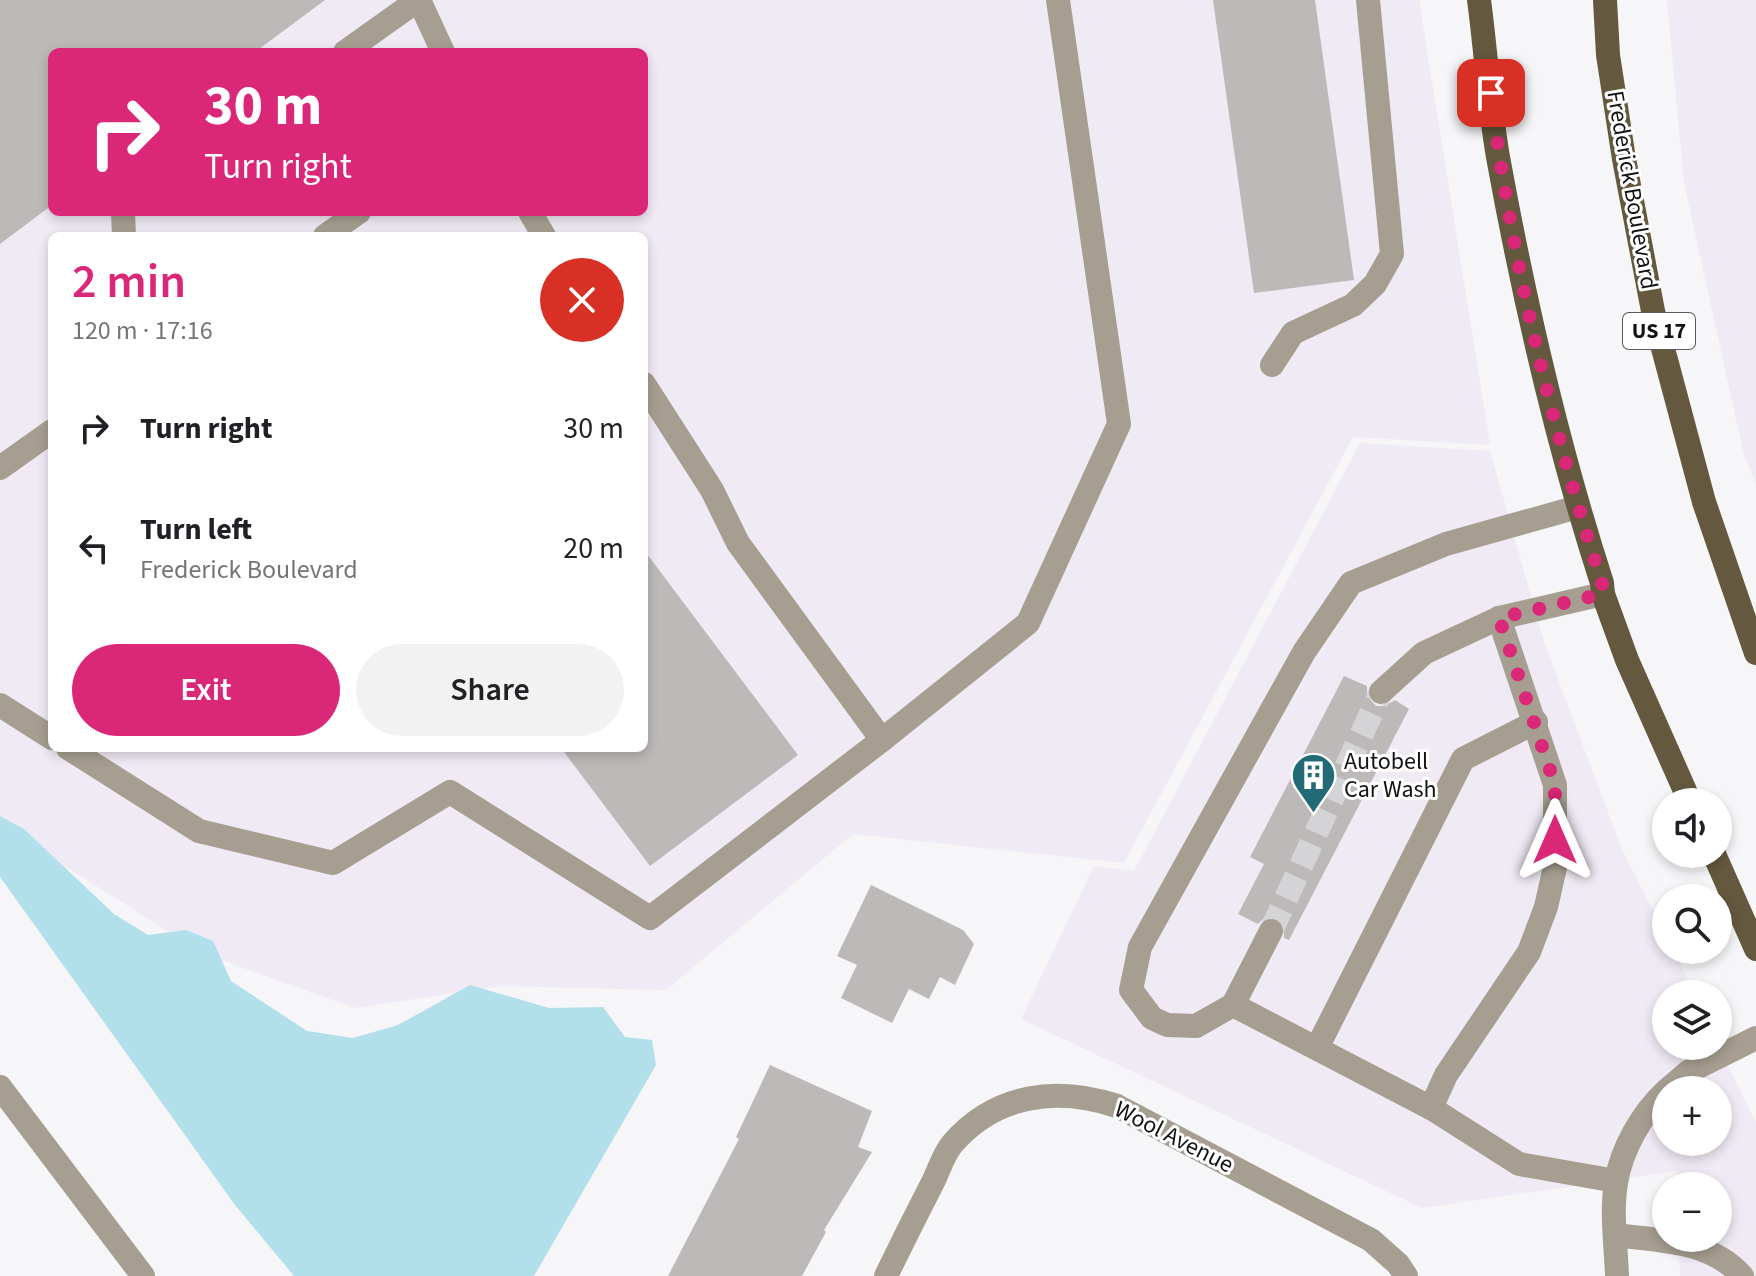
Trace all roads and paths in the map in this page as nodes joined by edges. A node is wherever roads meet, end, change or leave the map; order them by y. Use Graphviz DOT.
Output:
graph roads {
  1 [pos="418,0"];
  2 [pos="1058,0"];
  3 [pos="1368,0"];
  4 [pos="1479,0"];
  5 [pos="1605,0"];
  6 [pos="351,48"];
  7 [pos="441,48"];
  8 [pos="353,216"];
  9 [pos="331,232"];
  10 [pos="1272,365"];
  11 [pos="648,390"];
  12 [pos="48,434"];
  13 [pos="0,468"];
  14 [pos="1578,507"];
  15 [pos="1603,594"];
  16 [pos="1499,618"];
  17 [pos="1756,653"];
  18 [pos="1381,692"];
  19 [pos="0,705"];
  20 [pos="1536,722"];
  21 [pos="48,735"];
  22 [pos="882,740"];
  23 [pos="74,752"];
  24 [pos="1684,788"];
  25 [pos="1720,868"];
  26 [pos="1271,931"];
  27 [pos="1756,949"];
  28 [pos="1233,1005"];
  29 [pos="1756,1038"];
  30 [pos="1317,1048"];
  31 [pos="1684,1076"];
  32 [pos="0,1087"];
  33 [pos="1652,1105"];
  34 [pos="1431,1108"];
  35 [pos="1616,1181"];
  36 [pos="1615,1235"];
  37 [pos="143,1276"];
  38 [pos="886,1276"];
  39 [pos="1406,1276"];
  40 [pos="1617,1276"];
  41 [pos="1742,1276"];
  1 -- 6 [label="street"];
  1 -- 7 [label="street"];
  2 -- 22 [label="street"];
  3 -- 10 [label="street"];
  4 -- 14 [label="main road"];
  5 -- 17 [label="main road, Frederick Boulevard / US 17"];
  8 -- 9 [label="street"];
  11 -- 22 [label="street"];
  12 -- 13 [label="street"];
  14 -- 15 [label="main road"];
  14 -- 28 [label="street"];
  15 -- 16 [label="street"];
  15 -- 24 [label="main road"];
  16 -- 18 [label="street"];
  16 -- 20 [label="street"];
  19 -- 21 [label="street"];
  20 -- 30 [label="street"];
  20 -- 34 [label="street"];
  22 -- 23 [label="street"];
  25 -- 27 [label="main road"];
  26 -- 28 [label="street"];
  28 -- 30 [label="street"];
  29 -- 31 [label="street"];
  30 -- 34 [label="street"];
  32 -- 37 [label="street"];
  33 -- 35 [label="street"];
  34 -- 35 [label="street"];
  35 -- 36 [label="street"];
  36 -- 40 [label="street"];
  36 -- 41 [label="street"];
  38 -- 39 [label="street, Wool Avenue"];
}
